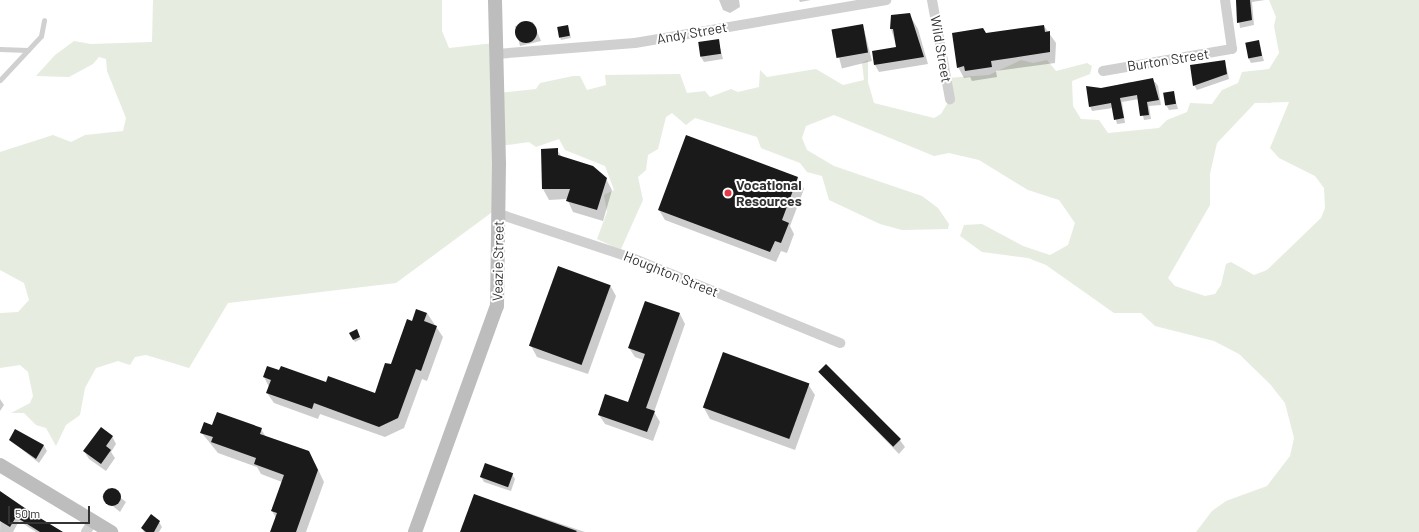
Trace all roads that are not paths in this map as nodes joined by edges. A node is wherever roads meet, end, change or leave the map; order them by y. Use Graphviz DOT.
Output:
graph roads {
  1 [pos="495,0"];
  2 [pos="886,0"];
  3 [pos="932,0"];
  4 [pos="1225,0"];
  5 [pos="44,20"];
  6 [pos="0,49"];
  7 [pos="28,50"];
  8 [pos="496,54"];
  9 [pos="1103,71"];
  10 [pos="0,80"];
  11 [pos="950,99"];
  12 [pos="499,214"];
  13 [pos="840,343"];
  14 [pos="0,465"];
  15 [pos="90,526"];
  16 [pos="111,532"];
  17 [pos="415,532"];
  1 -- 8 [label="street, Veazie Street"];
  2 -- 8 [label="street, Andy Street"];
  3 -- 11 [label="street, Wild Street"];
  4 -- 9 [label="street, Burton Street"];
  5 -- 7 [label="lane"];
  6 -- 7 [label="lane"];
  7 -- 10 [label="lane"];
  8 -- 12 [label="street, Veazie Street"];
  12 -- 13 [label="street, Houghton Street"];
  12 -- 17 [label="street, Veazie Street"];
  14 -- 15 [label="street"];
  15 -- 16 [label="street"];
}
